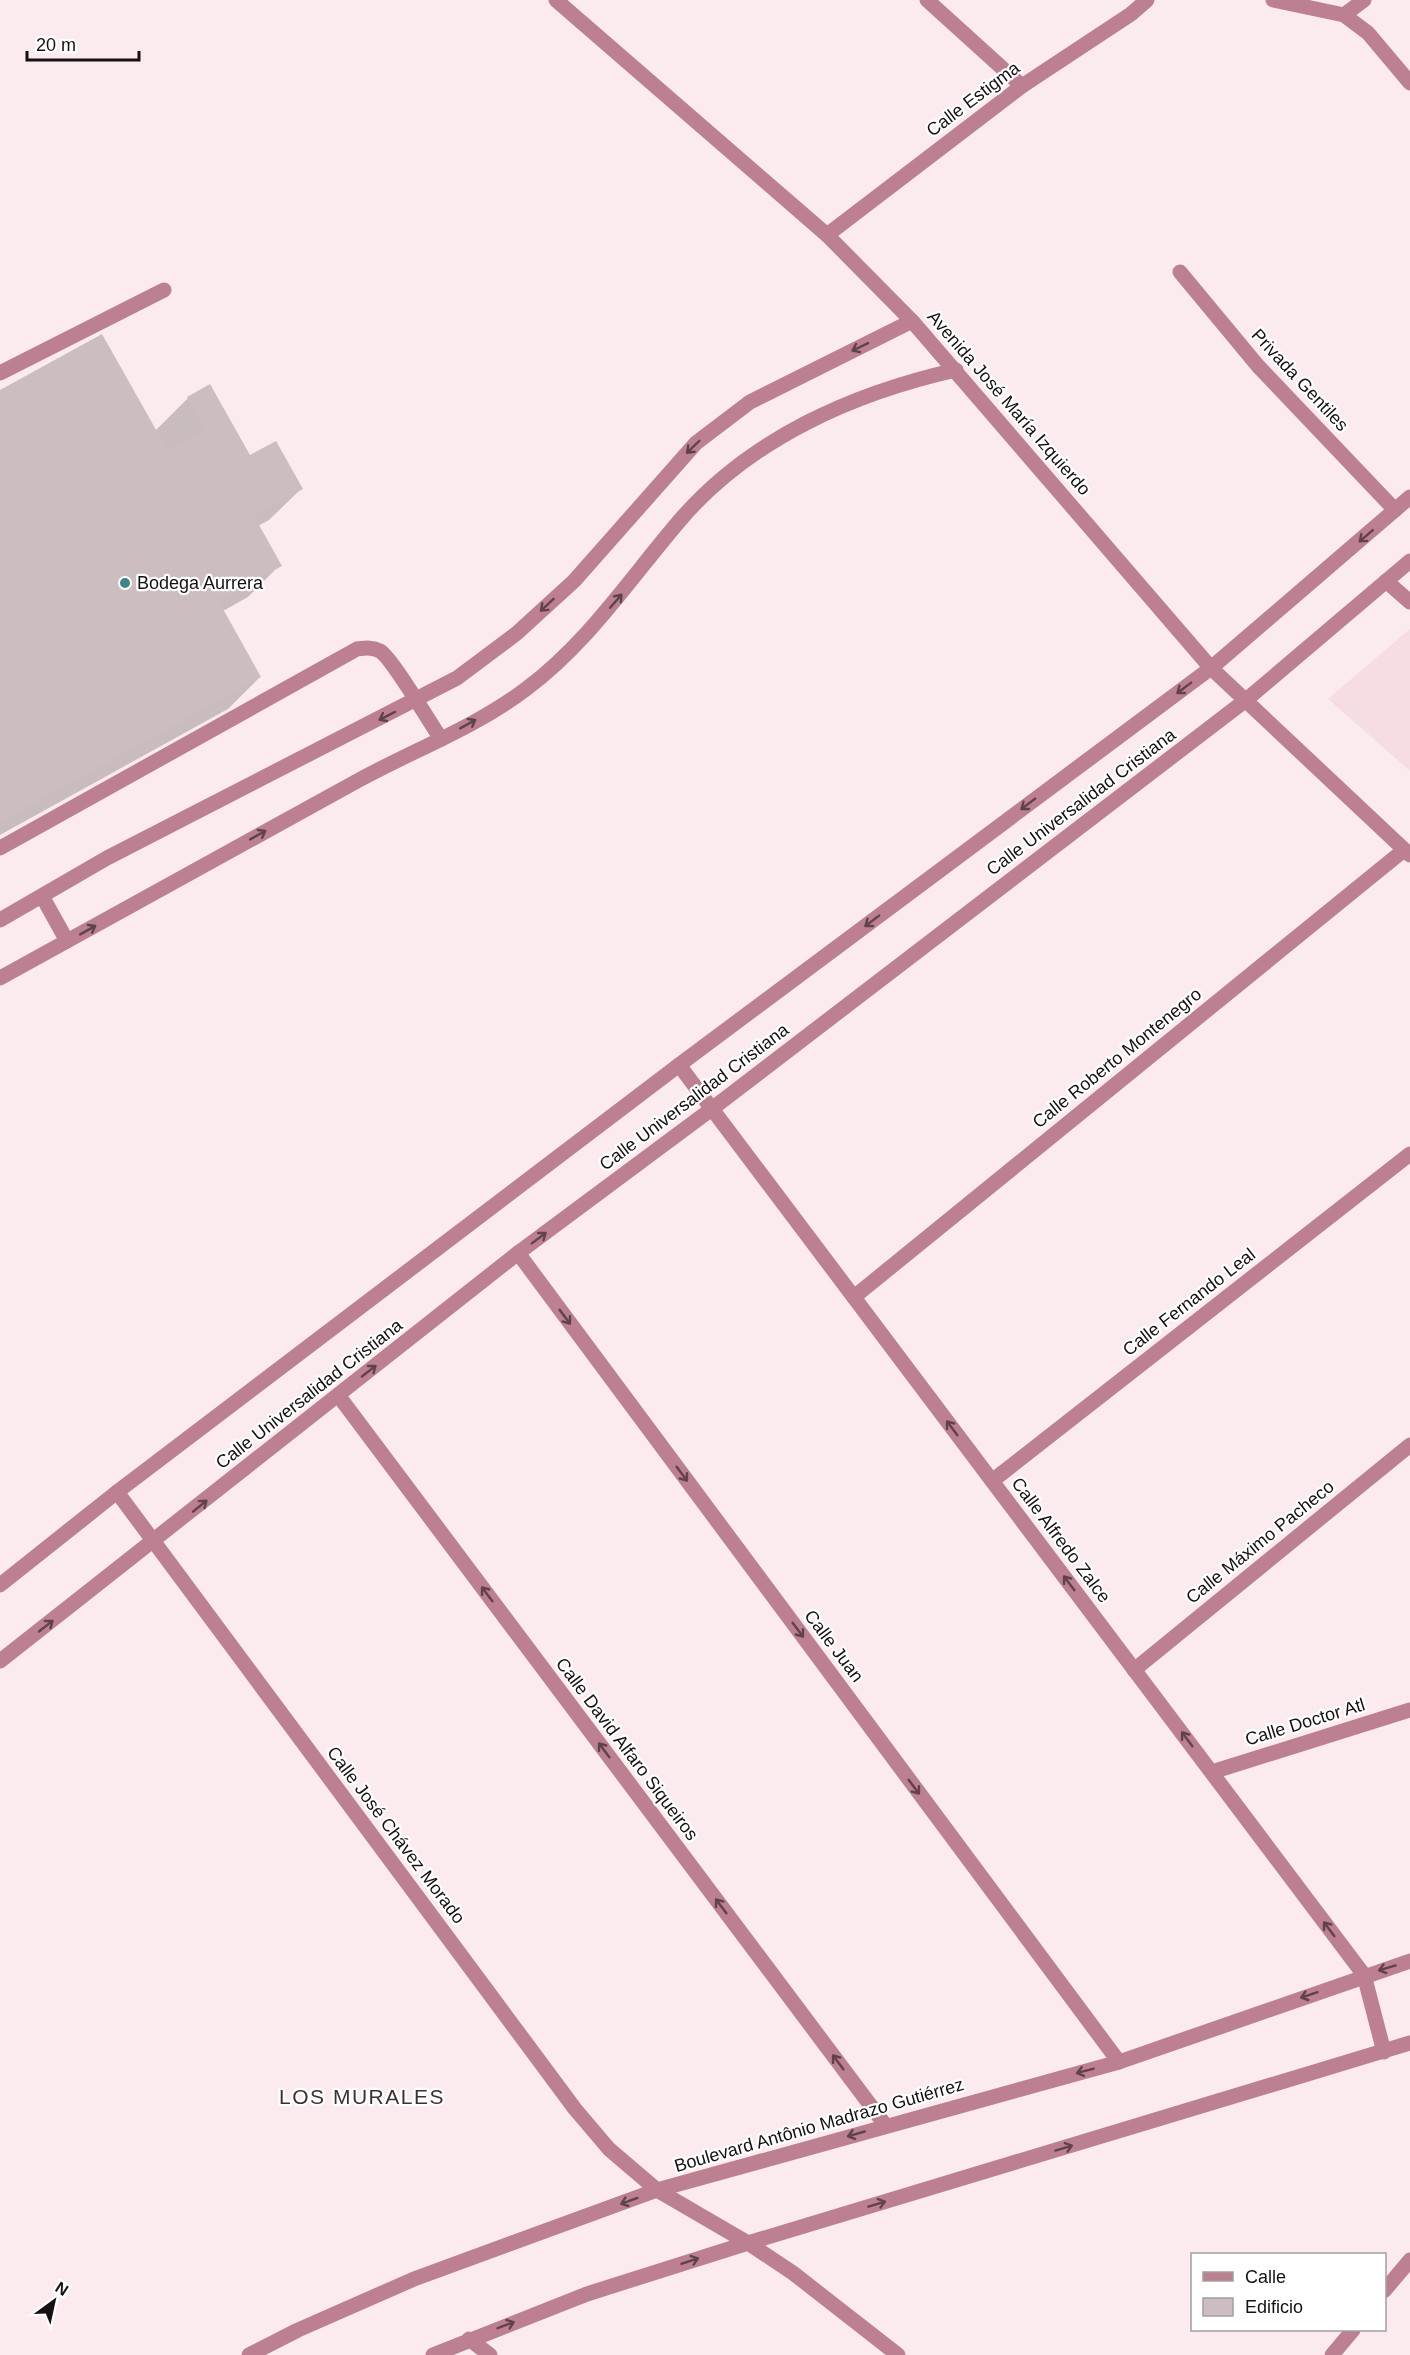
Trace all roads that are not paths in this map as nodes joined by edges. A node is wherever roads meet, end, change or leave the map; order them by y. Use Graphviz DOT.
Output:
graph roads {
  1 [pos="556,0"];
  2 [pos="927,0"];
  3 [pos="1147,0"];
  4 [pos="1273,0"];
  5 [pos="1364,0"];
  6 [pos="1344,15"];
  7 [pos="1410,83"];
  8 [pos="1022,86"];
  9 [pos="827,235"];
  10 [pos="1180,272"];
  11 [pos="165,290"];
  12 [pos="912,321"];
  13 [pos="956,370"];
  14 [pos="0,374"];
  15 [pos="1410,497"];
  16 [pos="1395,510"];
  17 [pos="1410,561"];
  18 [pos="1386,581"];
  19 [pos="1410,602"];
  20 [pos="1211,668"];
  21 [pos="1246,700"];
  22 [pos="415,702"];
  23 [pos="441,739"];
  24 [pos="0,848"];
  25 [pos="1407,852"];
  26 [pos="42,896"];
  27 [pos="0,920"];
  28 [pos="67,941"];
  29 [pos="0,978"];
  30 [pos="679,1065"];
  31 [pos="712,1108"];
  32 [pos="1410,1154"];
  33 [pos="518,1253"];
  34 [pos="854,1297"];
  35 [pos="338,1395"];
  36 [pos="1410,1445"];
  37 [pos="992,1481"];
  38 [pos="117,1492"];
  39 [pos="154,1542"];
  40 [pos="0,1585"];
  41 [pos="0,1661"];
  42 [pos="1134,1670"];
  43 [pos="1410,1710"];
  44 [pos="1212,1772"];
  45 [pos="1410,1961"];
  46 [pos="1364,1975"];
  47 [pos="1410,2043"];
  48 [pos="1384,2052"];
  49 [pos="1119,2062"];
  50 [pos="886,2126"];
  51 [pos="657,2190"];
  52 [pos="748,2243"];
  53 [pos="1410,2260"];
  54 [pos="1386,2289"];
  55 [pos="1352,2331"];
  56 [pos="469,2339"];
  57 [pos="249,2355"];
  58 [pos="433,2355"];
  59 [pos="490,2355"];
  60 [pos="898,2355"];
  61 [pos="1332,2355"];
  1 -- 9 [label="street, Avenida José María Izquierdo"];
  2 -- 8 [label="street"];
  3 -- 8 [label="street, Calle Estigma"];
  4 -- 6 [label="street"];
  5 -- 6 [label="street"];
  6 -- 7 [label="street"];
  8 -- 9 [label="street, Calle Estigma"];
  9 -- 12 [label="street, Avenida José María Izquierdo"];
  10 -- 16 [label="street, Privada Gentiles"];
  11 -- 14 [label="street"];
  12 -- 13 [label="street, Avenida José María Izquierdo"];
  12 -- 22 [label="street, one-way"];
  13 -- 20 [label="street, Avenida José María Izquierdo"];
  23 -- 13 [label="street, one-way"];
  15 -- 16 [label="street, Calle Universalidad Cristiana"];
  16 -- 20 [label="street, Calle Universalidad Cristiana, one-way"];
  17 -- 18 [label="street, Calle Universalidad Cristiana"];
  18 -- 19 [label="street"];
  18 -- 21 [label="street, Calle Universalidad Cristiana"];
  20 -- 21 [label="street, Avenida José María Izquierdo"];
  20 -- 30 [label="street, Calle Universalidad Cristiana, one-way"];
  21 -- 25 [label="street, Avenida José María Izquierdo"];
  21 -- 31 [label="street, Calle Universalidad Cristiana"];
  22 -- 23 [label="street"];
  22 -- 24 [label="street"];
  22 -- 26 [label="street, one-way"];
  28 -- 23 [label="street, one-way"];
  25 -- 34 [label="street, Calle Roberto Montenegro"];
  26 -- 27 [label="street"];
  26 -- 28 [label="street"];
  28 -- 29 [label="street"];
  30 -- 31 [label="street, Calle Alfredo Zalce"];
  30 -- 38 [label="street, Calle Universalidad Cristiana"];
  33 -- 31 [label="street, Calle Universalidad Cristiana, one-way"];
  31 -- 34 [label="street, Calle Alfredo Zalce"];
  32 -- 37 [label="street, Calle Fernando Leal"];
  35 -- 33 [label="street, Calle Universalidad Cristiana, one-way"];
  33 -- 49 [label="street, Calle Juan, one-way"];
  37 -- 34 [label="street, Calle Alfredo Zalce, one-way"];
  39 -- 35 [label="street, Calle Universalidad Cristiana, one-way"];
  50 -- 35 [label="street, Calle David Alfaro Siqueiros, one-way"];
  36 -- 42 [label="street, Calle Máximo Pacheco"];
  42 -- 37 [label="street, Calle Alfredo Zalce, one-way"];
  38 -- 39 [label="street, Calle José Chávez Morado"];
  38 -- 40 [label="street, Calle Universalidad Cristiana"];
  41 -- 39 [label="street, Calle Universalidad Cristiana, one-way"];
  39 -- 51 [label="street, Calle José Chávez Morado"];
  44 -- 42 [label="street, Calle Alfredo Zalce, one-way"];
  43 -- 44 [label="street, Calle Doctor Atl"];
  46 -- 44 [label="street, Calle Alfredo Zalce, one-way"];
  45 -- 46 [label="street, Boulevard Antônio Madrazo Gutiérrez, one-way"];
  46 -- 48 [label="street, Calle Alfredo Zalce"];
  46 -- 49 [label="street, Boulevard Antônio Madrazo Gutiérrez, one-way"];
  47 -- 48 [label="street"];
  52 -- 48 [label="street, one-way"];
  49 -- 50 [label="street, Boulevard Antônio Madrazo Gutiérrez, one-way"];
  50 -- 51 [label="street, Boulevard Antônio Madrazo Gutiérrez, one-way"];
  51 -- 52 [label="street, Calle José Chávez Morado"];
  51 -- 57 [label="street, Boulevard Antônio Madrazo Gutiérrez, one-way"];
  56 -- 52 [label="street, one-way"];
  52 -- 60 [label="street, Calle José Chávez Morado"];
  53 -- 54 [label="street"];
  55 -- 61 [label="street"];
  56 -- 58 [label="street"];
  56 -- 59 [label="street"];
}
